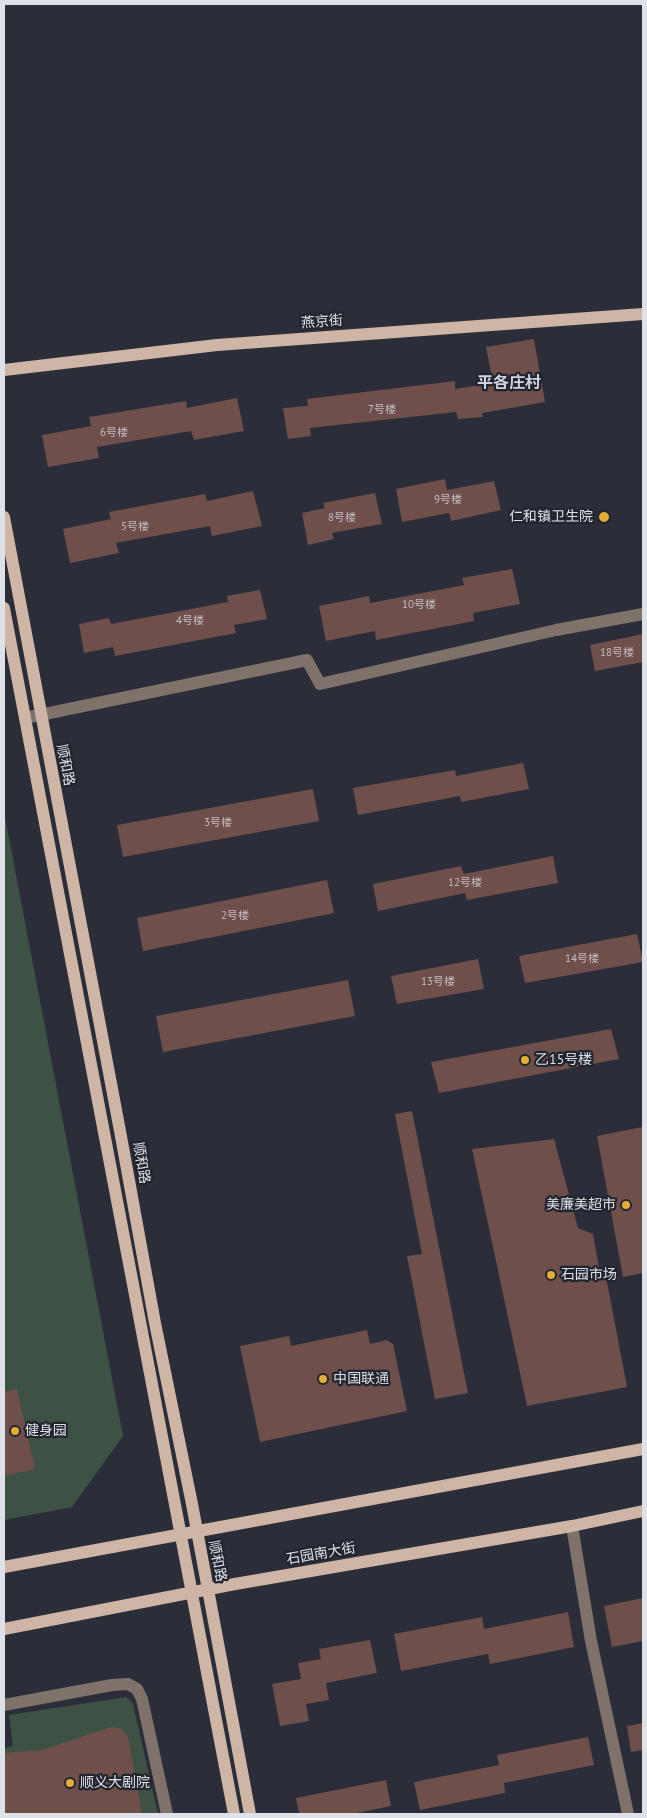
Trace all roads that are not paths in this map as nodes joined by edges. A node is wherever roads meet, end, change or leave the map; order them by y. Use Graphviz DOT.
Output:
graph roads {
  1 [pos="643,314"];
  2 [pos="4,370"];
  3 [pos="4,517"];
  4 [pos="4,608"];
  5 [pos="643,614"];
  6 [pos="41,715"];
  7 [pos="25,718"];
  8 [pos="643,1449"];
  9 [pos="643,1511"];
  10 [pos="572,1526"];
  11 [pos="196,1531"];
  12 [pos="180,1534"];
  13 [pos="4,1567"];
  14 [pos="208,1589"];
  15 [pos="192,1593"];
  16 [pos="4,1629"];
  17 [pos="4,1705"];
  18 [pos="167,1814"];
  19 [pos="234,1814"];
  20 [pos="250,1814"];
  21 [pos="628,1814"];
  1 -- 2 [label="main road, 燕京街"];
  3 -- 6 [label="main road, 顺和路"];
  4 -- 7 [label="main road"];
  5 -- 6 [label="street"];
  6 -- 7 [label="street"];
  6 -- 11 [label="main road, 顺和路"];
  7 -- 12 [label="main road"];
  8 -- 11 [label="main road"];
  9 -- 10 [label="main road, 石园南大街"];
  10 -- 14 [label="main road, 石园南大街"];
  10 -- 21 [label="street"];
  11 -- 12 [label="main road"];
  11 -- 14 [label="main road, 顺和路"];
  12 -- 13 [label="main road"];
  12 -- 15 [label="main road"];
  14 -- 15 [label="main road, 石园南大街"];
  14 -- 20 [label="main road, 顺和路"];
  15 -- 16 [label="main road, 石园南大街"];
  15 -- 19 [label="main road"];
  17 -- 18 [label="street"];
}
